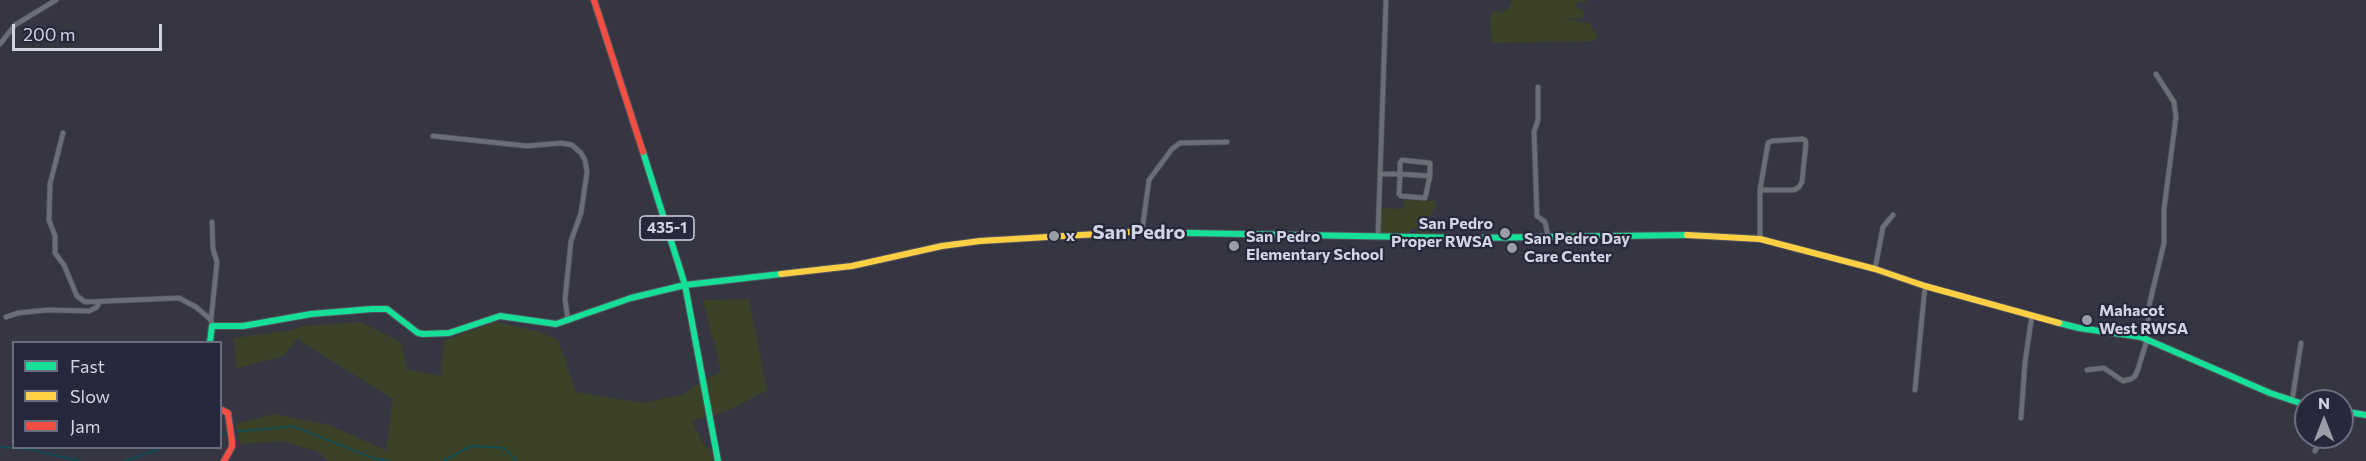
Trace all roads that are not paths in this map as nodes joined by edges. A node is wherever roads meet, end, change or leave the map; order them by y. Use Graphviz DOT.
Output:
graph roads {
  1 [pos="56,0"];
  2 [pos="594,0"];
  3 [pos="1386,0"];
  4 [pos="0,44"];
  5 [pos="2156,74"];
  6 [pos="1538,87"];
  7 [pos="63,133"];
  8 [pos="433,136"];
  9 [pos="1227,142"];
  10 [pos="1380,174"];
  11 [pos="1400,174"];
  12 [pos="1430,176"];
  13 [pos="1760,190"];
  14 [pos="1893,215"];
  15 [pos="213,222"];
  16 [pos="1142,231"];
  17 [pos="1378,236"];
  18 [pos="1548,236"];
  19 [pos="1760,239"];
  20 [pos="1875,269"];
  21 [pos="685,285"];
  22 [pos="1925,286"];
  23 [pos="99,302"];
  24 [pos="2032,315"];
  25 [pos="6,317"];
  26 [pos="568,321"];
  27 [pos="211,323"];
  28 [pos="2147,340"];
  29 [pos="210,341"];
  30 [pos="2301,344"];
  31 [pos="2087,370"];
  32 [pos="1915,390"];
  33 [pos="2292,401"];
  34 [pos="222,410"];
  35 [pos="2021,418"];
  36 [pos="224,461"];
  37 [pos="718,461"];
  1 -- 4 [label="street"];
  2 -- 21 [label="street, 435-1"];
  3 -- 10 [label="street"];
  5 -- 28 [label="street"];
  6 -- 18 [label="street"];
  7 -- 23 [label="street"];
  8 -- 26 [label="street"];
  9 -- 16 [label="street"];
  10 -- 11 [label="street"];
  10 -- 17 [label="street"];
  11 -- 12 [label="street"];
  11 -- 12 [label="street"];
  11 -- 12 [label="street"];
  13 -- 13 [label="street"];
  13 -- 19 [label="street"];
  14 -- 20 [label="street"];
  15 -- 27 [label="street"];
  16 -- 17 [label="street"];
  16 -- 21 [label="street"];
  17 -- 18 [label="street"];
  18 -- 19 [label="street"];
  19 -- 20 [label="street"];
  20 -- 22 [label="street"];
  21 -- 26 [label="street"];
  21 -- 37 [label="street, 435-1"];
  22 -- 24 [label="street"];
  22 -- 32 [label="street"];
  23 -- 25 [label="street"];
  23 -- 27 [label="street"];
  24 -- 28 [label="street"];
  24 -- 35 [label="street"];
  26 -- 27 [label="street"];
  27 -- 29 [label="street"];
  28 -- 31 [label="street"];
  28 -- 33 [label="street"];
  30 -- 33 [label="street"];
  34 -- 36 [label="street"];
}
